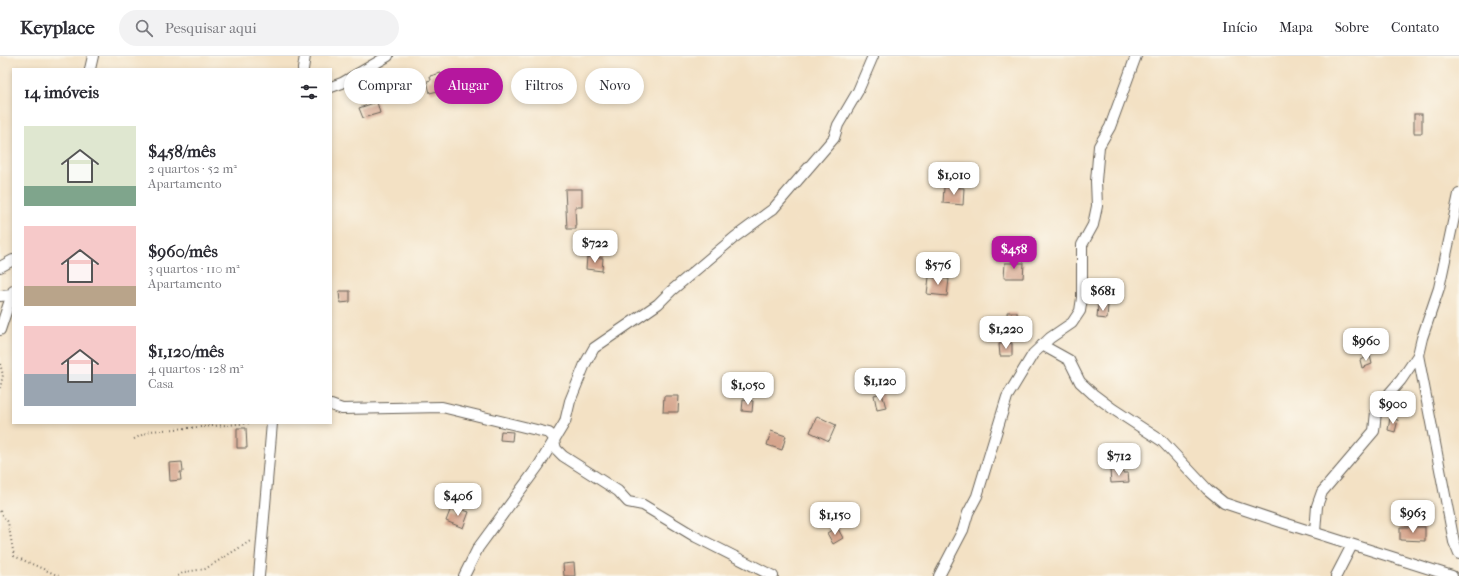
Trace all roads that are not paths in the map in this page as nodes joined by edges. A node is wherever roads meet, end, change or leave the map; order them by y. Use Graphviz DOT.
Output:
graph roads {
  1 [pos="93,56"];
  2 [pos="388,56"];
  3 [pos="873,56"];
  4 [pos="1136,56"];
  5 [pos="90,68"];
  6 [pos="332,87"];
  7 [pos="1459,194"];
  8 [pos="12,261"];
  9 [pos="0,267"];
  10 [pos="12,294"];
  11 [pos="0,296"];
  12 [pos="0,330"];
  13 [pos="1042,345"];
  14 [pos="1418,355"];
  15 [pos="332,405"];
  16 [pos="272,424"];
  17 [pos="554,441"];
  18 [pos="1315,532"];
  19 [pos="1352,545"];
  20 [pos="1459,554"];
  21 [pos="259,576"];
  22 [pos="464,576"];
  23 [pos="773,576"];
  24 [pos="939,576"];
  25 [pos="1336,576"];
  26 [pos="1452,576"];
  1 -- 5 [label="street"];
  2 -- 6 [label="street"];
  3 -- 17 [label="street"];
  4 -- 13 [label="street"];
  7 -- 14 [label="street"];
  8 -- 9 [label="street"];
  10 -- 11 [label="street"];
  10 -- 12 [label="street"];
  13 -- 18 [label="street"];
  13 -- 24 [label="street"];
  14 -- 18 [label="street"];
  14 -- 20 [label="street"];
  15 -- 17 [label="street"];
  16 -- 21 [label="street"];
  17 -- 22 [label="street"];
  17 -- 23 [label="street"];
  18 -- 19 [label="street"];
  19 -- 25 [label="street"];
  19 -- 26 [label="street"];
}
